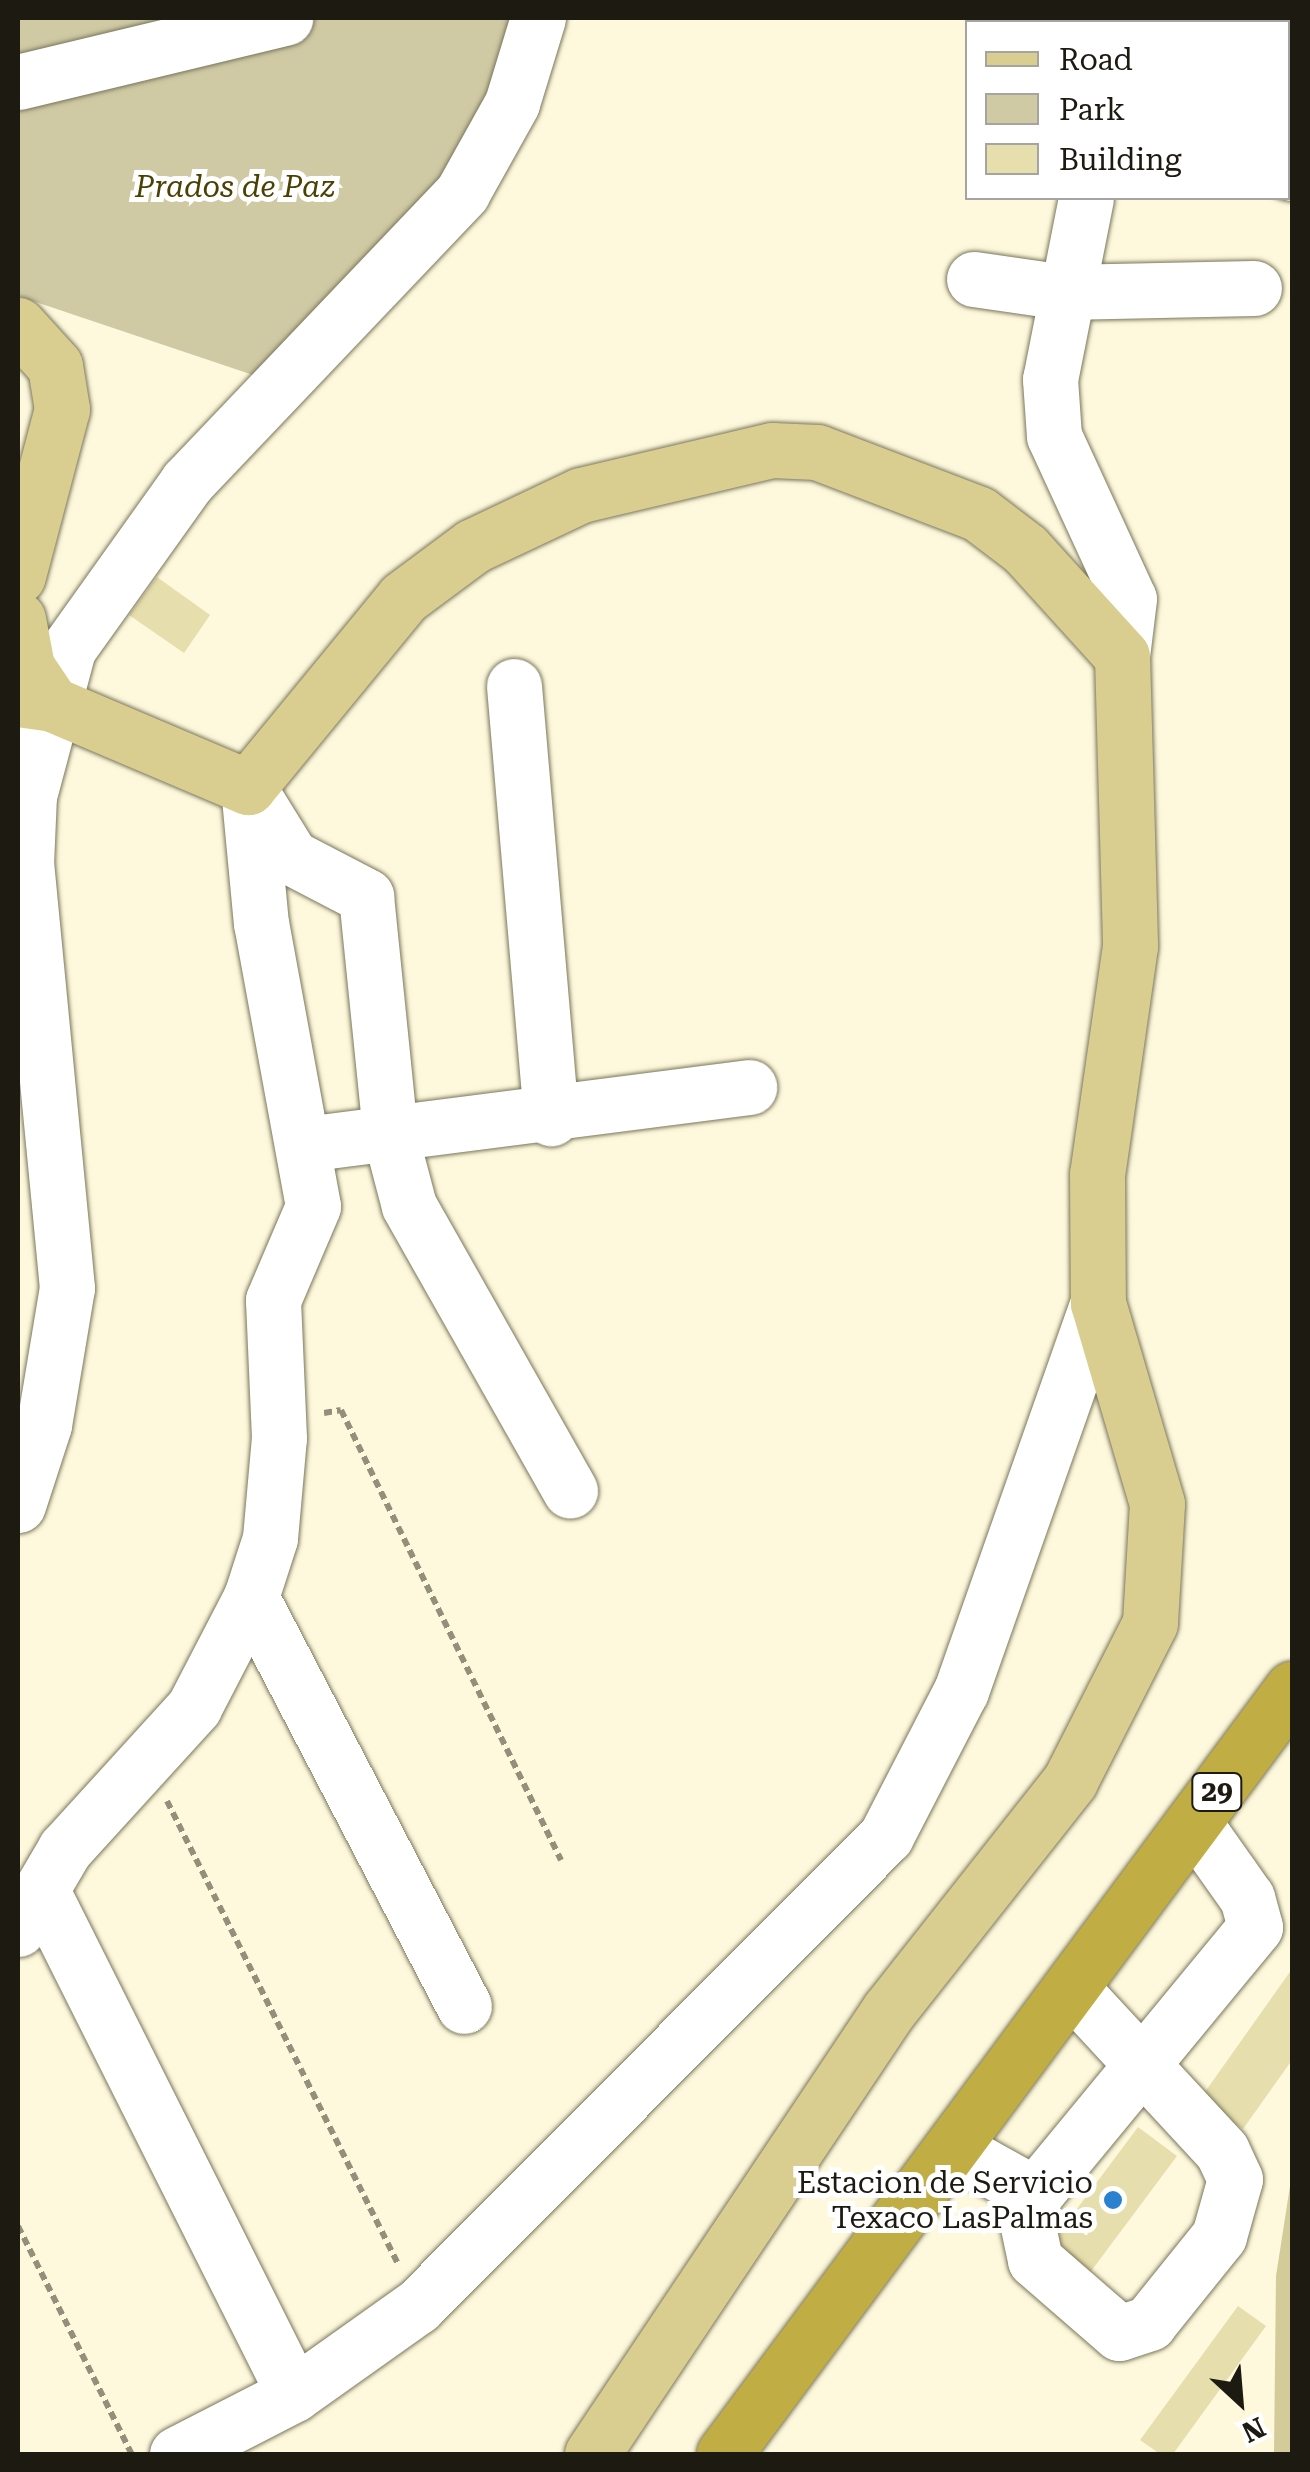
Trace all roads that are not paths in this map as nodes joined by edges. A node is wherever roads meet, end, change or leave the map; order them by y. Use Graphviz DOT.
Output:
graph roads {
  1 [pos="285,18"];
  2 [pos="538,18"];
  3 [pos="18,82"];
  4 [pos="1086,200"];
  5 [pos="974,279"];
  6 [pos="1254,288"];
  7 [pos="1064,292"];
  8 [pos="18,325"];
  9 [pos="25,508"];
  10 [pos="18,576"];
  11 [pos="18,636"];
  12 [pos="1122,656"];
  13 [pos="514,686"];
  14 [pos="34,701"];
  15 [pos="248,787"];
  16 [pos="749,1087"];
  17 [pos="551,1118"];
  18 [pos="390,1134"];
  19 [pos="306,1144"];
  20 [pos="1098,1303"];
  21 [pos="570,1491"];
  22 [pos="18,1505"];
  23 [pos="251,1598"];
  24 [pos="1292,1690"];
  25 [pos="1194,1822"];
  26 [pos="30,1912"];
  27 [pos="1072,1989"];
  28 [pos="464,2006"];
  29 [pos="1142,2063"];
  30 [pos="954,2150"];
  31 [pos="1035,2194"];
  32 [pos="294,2394"];
  33 [pos="177,2454"];
  34 [pos="592,2454"];
  35 [pos="724,2454"];
  1 -- 3 [label="street"];
  2 -- 14 [label="street"];
  4 -- 7 [label="street"];
  5 -- 7 [label="street"];
  6 -- 7 [label="street"];
  7 -- 12 [label="street"];
  8 -- 9 [label="main road"];
  9 -- 10 [label="main road"];
  11 -- 14 [label="main road"];
  12 -- 15 [label="main road"];
  12 -- 20 [label="main road"];
  13 -- 17 [label="street"];
  14 -- 15 [label="main road"];
  14 -- 22 [label="street"];
  15 -- 18 [label="street"];
  15 -- 19 [label="street"];
  16 -- 17 [label="street"];
  17 -- 18 [label="street"];
  18 -- 19 [label="street"];
  18 -- 21 [label="street"];
  19 -- 23 [label="street"];
  20 -- 32 [label="street"];
  20 -- 34 [label="main road"];
  23 -- 26 [label="street"];
  23 -- 28 [label="street"];
  24 -- 25 [label="highway, 29"];
  25 -- 27 [label="highway, 29"];
  25 -- 29 [label="street"];
  26 -- 32 [label="street"];
  27 -- 29 [label="street"];
  27 -- 30 [label="highway, 29"];
  29 -- 31 [label="street"];
  29 -- 31 [label="street"];
  30 -- 31 [label="street"];
  30 -- 35 [label="highway, 29"];
  32 -- 33 [label="street"];
}
